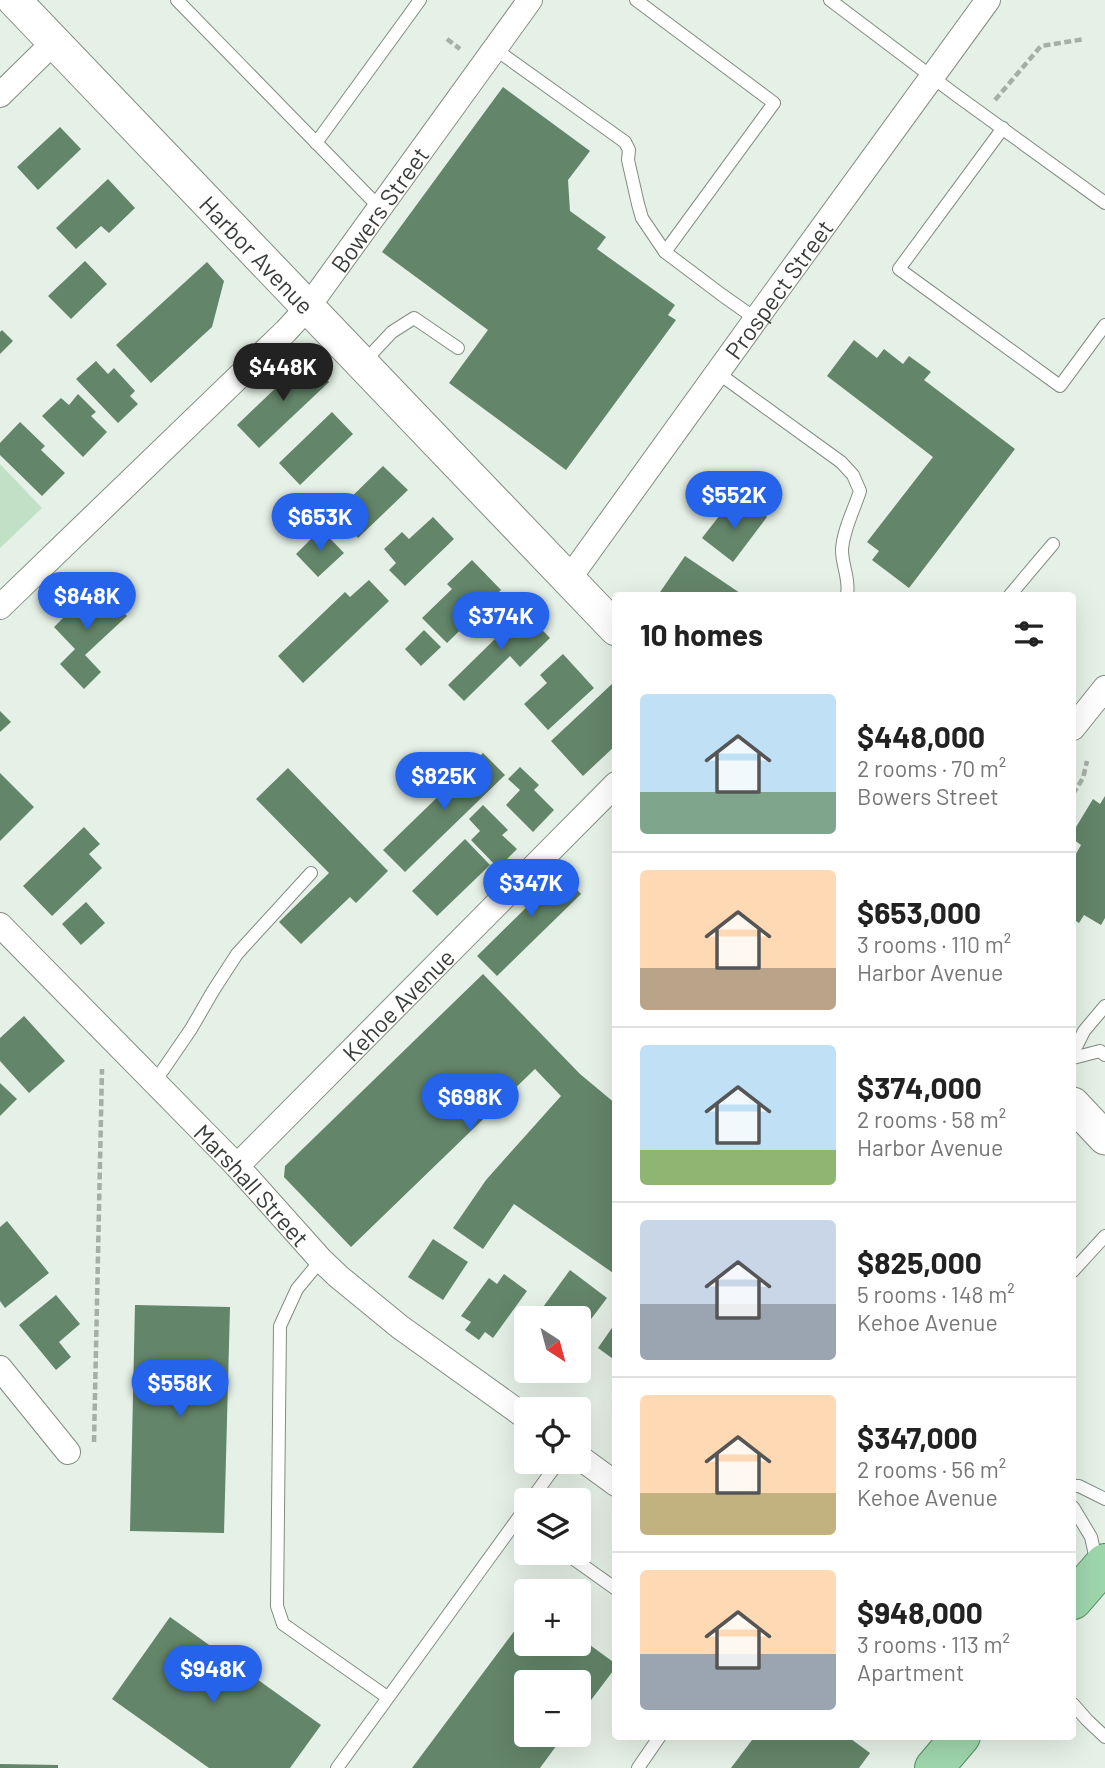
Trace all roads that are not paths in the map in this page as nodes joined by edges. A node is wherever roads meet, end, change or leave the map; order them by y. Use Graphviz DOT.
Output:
graph roads {
  1 [pos="177,0"];
  2 [pos="421,0"];
  3 [pos="530,0"];
  4 [pos="636,0"];
  5 [pos="830,0"];
  6 [pos="988,0"];
  7 [pos="20,2"];
  8 [pos="54,42"];
  9 [pos="495,49"];
  10 [pos="932,77"];
  11 [pos="0,95"];
  12 [pos="1003,128"];
  13 [pos="316,143"];
  14 [pos="1105,203"];
  15 [pos="380,208"];
  16 [pos="665,252"];
  17 [pos="308,307"];
  18 [pos="756,318"];
  19 [pos="1105,325"];
  20 [pos="458,348"];
  21 [pos="362,364"];
  22 [pos="718,373"];
  23 [pos="1053,544"];
  24 [pos="568,580"];
  25 [pos="847,592"];
  26 [pos="1013,592"];
  27 [pos="0,607"];
  28 [pos="612,625"];
  29 [pos="1105,688"];
  30 [pos="1076,724"];
  31 [pos="612,788"];
  32 [pos="311,873"];
  33 [pos="0,925"];
  34 [pos="1105,1006"];
  35 [pos="1076,1048"];
  36 [pos="1103,1050"];
  37 [pos="1076,1054"];
  38 [pos="154,1083"];
  39 [pos="1076,1107"];
  40 [pos="1105,1138"];
  41 [pos="237,1166"];
  42 [pos="1105,1236"];
  43 [pos="321,1260"];
  44 [pos="1076,1269"];
  45 [pos="0,1368"];
  46 [pos="514,1409"];
  47 [pos="68,1452"];
  48 [pos="591,1466"];
  49 [pos="612,1481"];
  50 [pos="1076,1486"];
  51 [pos="1105,1499"];
  52 [pos="1076,1512"];
  53 [pos="514,1533"];
  54 [pos="582,1565"];
  55 [pos="1101,1568"];
  56 [pos="612,1586"];
  57 [pos="1076,1597"];
  58 [pos="387,1697"];
  59 [pos="1076,1707"];
  60 [pos="1076,1721"];
  61 [pos="1103,1731"];
  62 [pos="657,1740"];
  63 [pos="337,1768"];
  64 [pos="638,1768"];
  1 -- 13 [label="lane"];
  2 -- 13 [label="lane"];
  3 -- 9 [label="street, Bowers Street"];
  4 -- 16 [label="lane"];
  5 -- 10 [label="lane"];
  6 -- 10 [label="street, Prospect Street"];
  7 -- 8 [label="street, Harbor Avenue"];
  8 -- 11 [label="street"];
  8 -- 17 [label="street, Harbor Avenue"];
  9 -- 15 [label="street, Bowers Street"];
  9 -- 16 [label="lane"];
  10 -- 12 [label="lane"];
  10 -- 18 [label="street, Prospect Street"];
  12 -- 14 [label="lane"];
  12 -- 19 [label="lane"];
  13 -- 15 [label="lane"];
  15 -- 17 [label="street, Bowers Street"];
  16 -- 18 [label="lane"];
  17 -- 21 [label="street, Harbor Avenue"];
  17 -- 27 [label="street, Bowers Street"];
  18 -- 22 [label="street, Prospect Street"];
  20 -- 21 [label="lane"];
  21 -- 24 [label="street, Harbor Avenue"];
  22 -- 24 [label="street, Prospect Street"];
  22 -- 25 [label="lane"];
  23 -- 26 [label="lane"];
  24 -- 28 [label="street, Harbor Avenue"];
  29 -- 30 [label="street"];
  31 -- 41 [label="street, Kehoe Avenue"];
  32 -- 38 [label="lane"];
  33 -- 38 [label="street, Marshall Street"];
  34 -- 35 [label="lane"];
  36 -- 37 [label="lane"];
  38 -- 41 [label="street, Marshall Street"];
  39 -- 40 [label="street"];
  41 -- 43 [label="street, Marshall Street"];
  42 -- 44 [label="lane"];
  43 -- 46 [label="street, Marshall Street"];
  43 -- 58 [label="lane"];
  45 -- 47 [label="street"];
  48 -- 49 [label="street"];
  50 -- 51 [label="lane"];
  52 -- 55 [label="lane"];
  53 -- 58 [label="lane"];
  54 -- 56 [label="lane"];
  55 -- 57 [label="main road"];
  58 -- 63 [label="lane"];
  59 -- 61 [label="lane"];
  60 -- 61 [label="lane"];
  62 -- 64 [label="lane"];
}
